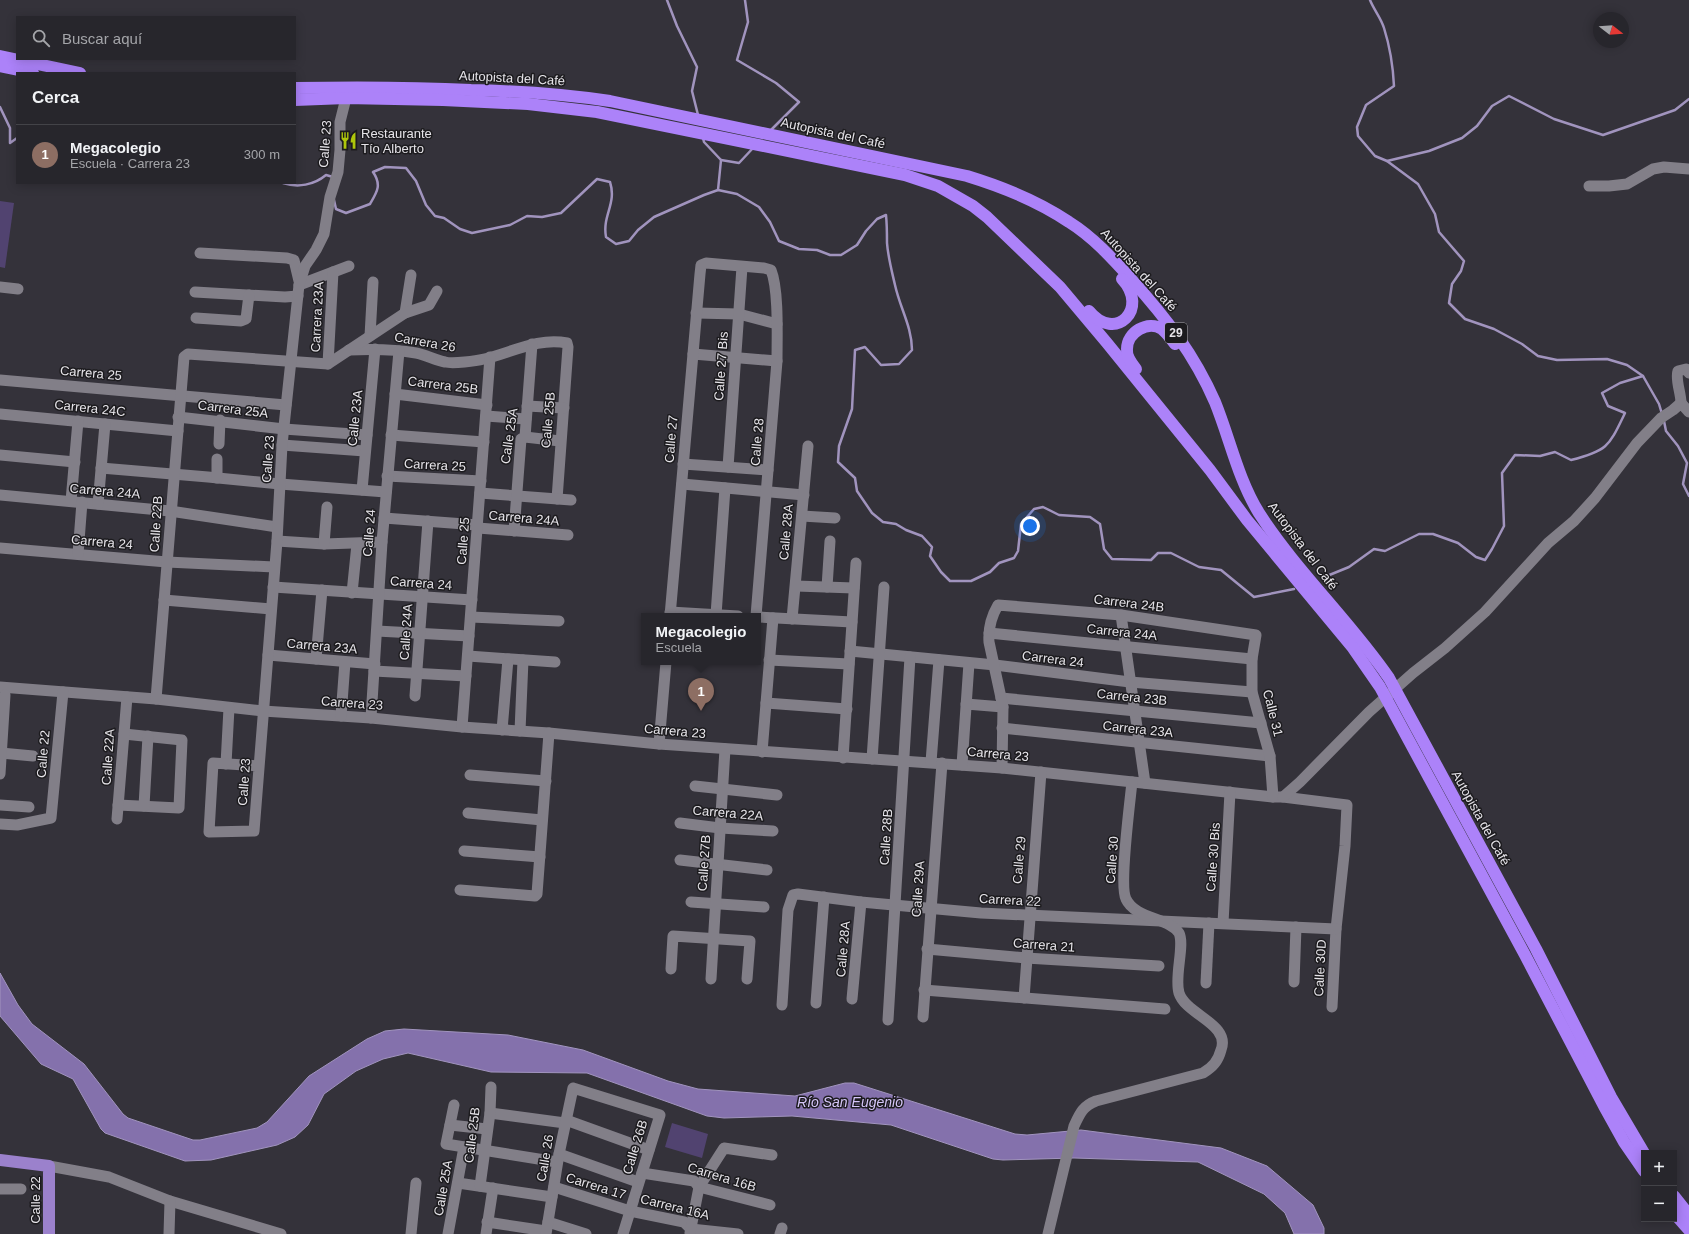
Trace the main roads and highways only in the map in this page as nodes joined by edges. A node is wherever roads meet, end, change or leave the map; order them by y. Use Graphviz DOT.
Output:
graph roads {
  1 [pos="0,56"];
  2 [pos="16,59"];
  3 [pos="19,60"];
  4 [pos="0,66"];
  5 [pos="28,72"];
  6 [pos="75,72"];
  7 [pos="296,88"];
  8 [pos="296,100"];
  9 [pos="1002,187"];
  10 [pos="986,217"];
  11 [pos="1236,460"];
  12 [pos="1210,470"];
  13 [pos="1642,1150"];
  14 [pos="0,1160"];
  15 [pos="1641,1167"];
  16 [pos="1677,1200"];
  17 [pos="1689,1215"];
  18 [pos="1677,1216"];
  19 [pos="1689,1230"];
  20 [pos="49,1234"];
  1 -- 2 [label="highway"];
  3 -- 6 [label="highway"];
  4 -- 5 [label="highway"];
  7 -- 9 [label="highway, Autopista del Café / 29"];
  8 -- 10 [label="highway, Autopista del Café"];
  9 -- 10 [label="highway"];
  9 -- 11 [label="highway, Autopista del Café / 29"];
  10 -- 12 [label="highway, Autopista del Café"];
  11 -- 12 [label="highway"];
  11 -- 13 [label="highway, Autopista del Café / 29"];
  12 -- 15 [label="highway, Autopista del Café"];
  14 -- 20 [label="main road, Calle 22"];
  16 -- 17 [label="highway"];
  18 -- 19 [label="highway"];
}
